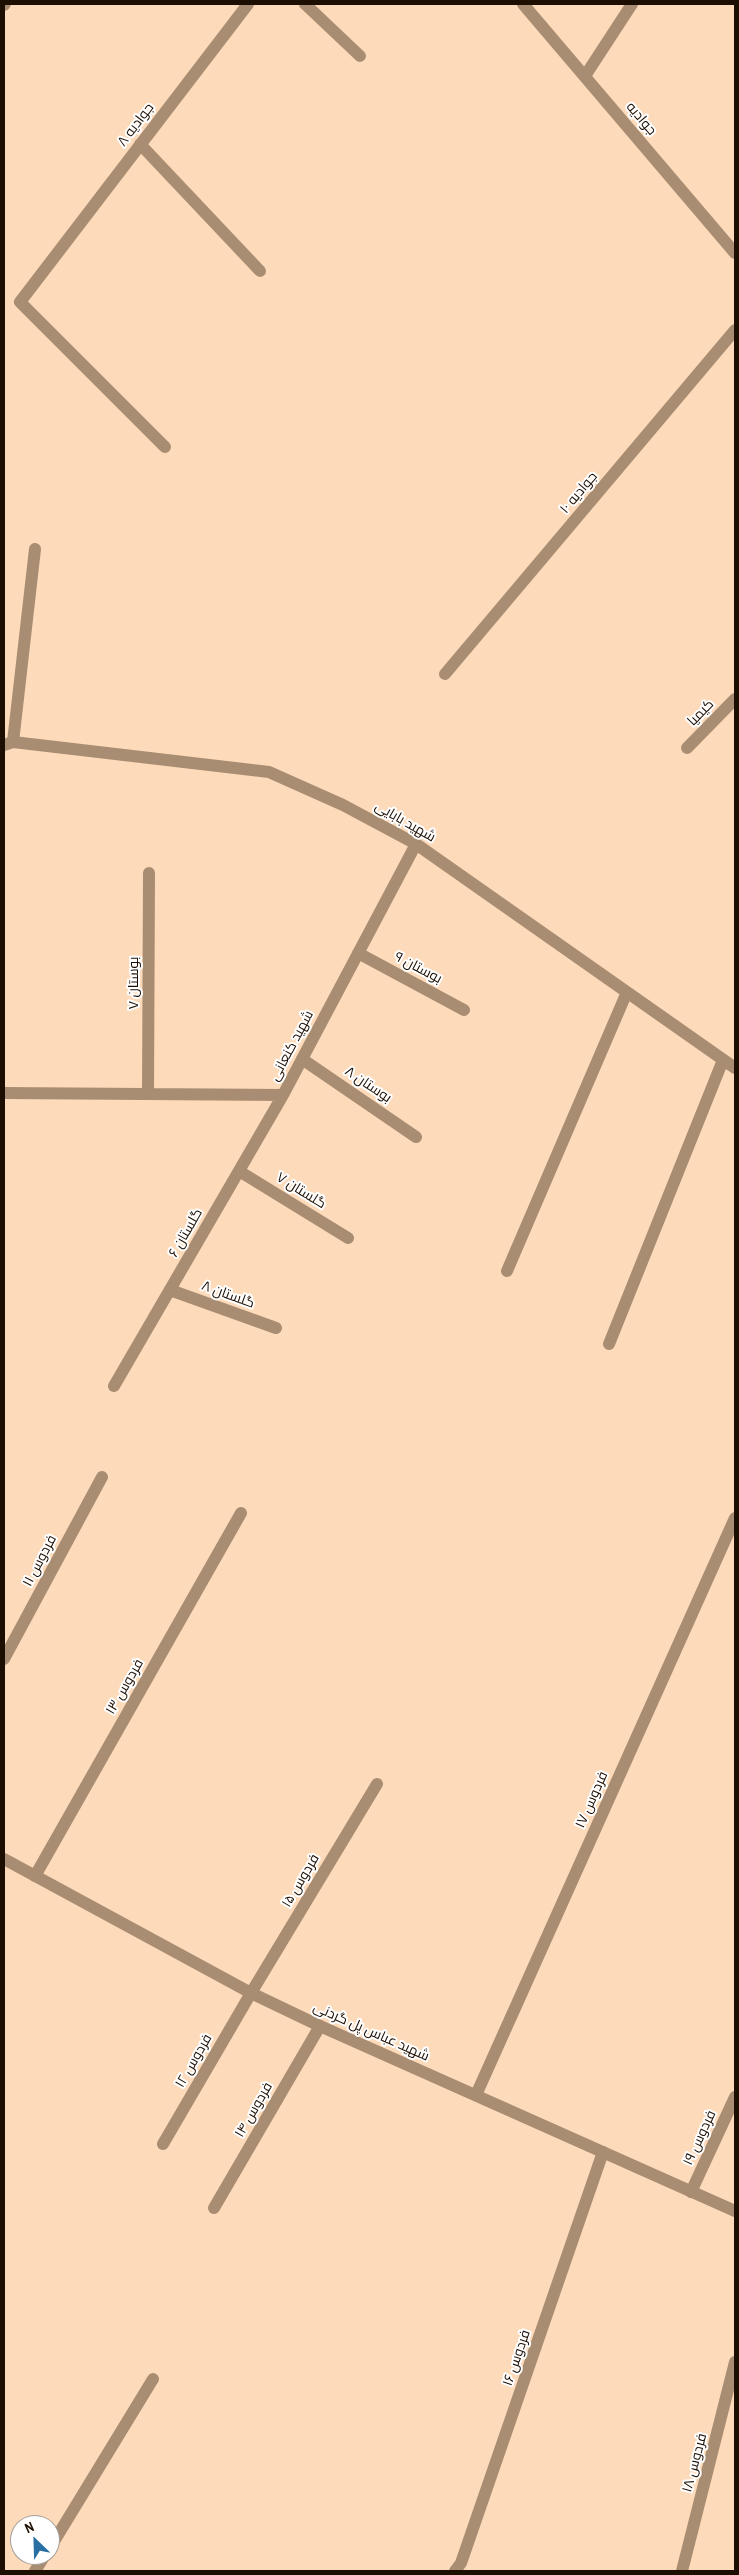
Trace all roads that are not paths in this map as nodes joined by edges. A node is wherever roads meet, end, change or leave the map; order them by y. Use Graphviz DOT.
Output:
graph roads {
  1 [pos="248,4"];
  2 [pos="305,4"];
  3 [pos="523,4"];
  4 [pos="632,4"];
  5 [pos="360,56"];
  6 [pos="585,76"];
  7 [pos="140,144"];
  8 [pos="735,253"];
  9 [pos="260,271"];
  10 [pos="735,330"];
  11 [pos="165,447"];
  12 [pos="35,549"];
  13 [pos="445,674"];
  14 [pos="735,699"];
  15 [pos="8,744"];
  16 [pos="687,748"];
  17 [pos="416,844"];
  18 [pos="149,873"];
  19 [pos="358,953"];
  20 [pos="627,992"];
  21 [pos="464,1010"];
  22 [pos="302,1059"];
  23 [pos="723,1060"];
  24 [pos="735,1068"];
  25 [pos="4,1093"];
  26 [pos="148,1094"];
  27 [pos="283,1095"];
  28 [pos="416,1136"];
  29 [pos="239,1171"];
  30 [pos="348,1238"];
  31 [pos="507,1271"];
  32 [pos="170,1290"];
  33 [pos="276,1328"];
  34 [pos="609,1344"];
  35 [pos="114,1386"];
  36 [pos="102,1477"];
  37 [pos="241,1513"];
  38 [pos="735,1518"];
  39 [pos="4,1659"];
  40 [pos="377,1784"];
  41 [pos="4,1859"];
  42 [pos="35,1876"];
  43 [pos="251,1992"];
  44 [pos="320,2026"];
  45 [pos="476,2095"];
  46 [pos="735,2097"];
  47 [pos="163,2144"];
  48 [pos="604,2152"];
  49 [pos="691,2192"];
  50 [pos="214,2208"];
  51 [pos="735,2211"];
  52 [pos="735,2362"];
  53 [pos="154,2379"];
  54 [pos="60,2532"];
  55 [pos="455,2571"];
  56 [pos="682,2571"];
  1 -- 7 [label="street, جوادیه ۸"];
  2 -- 5 [label="street"];
  3 -- 6 [label="street, جوادیه"];
  4 -- 6 [label="street"];
  6 -- 8 [label="street, جوادیه"];
  7 -- 9 [label="street"];
  7 -- 11 [label="street, جوادیه ۸"];
  10 -- 13 [label="street, جوادیه ۱۰"];
  12 -- 15 [label="street"];
  14 -- 16 [label="street, کیمیا"];
  15 -- 17 [label="street, شهید بابایی"];
  17 -- 19 [label="street, شهید کنعانی"];
  17 -- 20 [label="street, شهید بابایی"];
  18 -- 26 [label="street, بوستان ۷"];
  19 -- 21 [label="street, بوستان ۹"];
  19 -- 22 [label="street, شهید کنعانی"];
  20 -- 23 [label="street, شهید بابایی"];
  20 -- 31 [label="street"];
  22 -- 27 [label="street, شهید کنعانی"];
  22 -- 28 [label="street, بوستان ۸"];
  23 -- 24 [label="street, شهید بابایی"];
  23 -- 34 [label="street"];
  25 -- 26 [label="street, شهید کنعانی"];
  26 -- 27 [label="street, شهید کنعانی"];
  27 -- 29 [label="street, گلستان ۶"];
  29 -- 30 [label="street, گلستان ۷"];
  29 -- 32 [label="street, گلستان ۶"];
  32 -- 33 [label="street, گلستان ۸"];
  32 -- 35 [label="street, گلستان ۶"];
  36 -- 39 [label="street, فردوس ۱۱"];
  37 -- 42 [label="street, فردوس ۱۳"];
  38 -- 45 [label="street, فردوس ۱۷"];
  40 -- 43 [label="street, فردوس ۱۵"];
  41 -- 42 [label="street, شهید عباس پل گردنی"];
  42 -- 43 [label="street, شهید عباس پل گردنی"];
  43 -- 44 [label="street, شهید عباس پل گردنی"];
  43 -- 47 [label="street, فردوس ۱۲"];
  44 -- 45 [label="street, شهید عباس پل گردنی"];
  44 -- 50 [label="street, فردوس ۱۴"];
  45 -- 48 [label="street, شهید عباس پل گردنی"];
  46 -- 49 [label="street, فردوس ۱۹"];
  48 -- 49 [label="street, شهید عباس پل گردنی"];
  48 -- 55 [label="street, فردوس ۱۶"];
  49 -- 51 [label="street, شهید عباس پل گردنی"];
  52 -- 56 [label="street, فردوس ۱۸"];
  53 -- 54 [label="street"];
}
